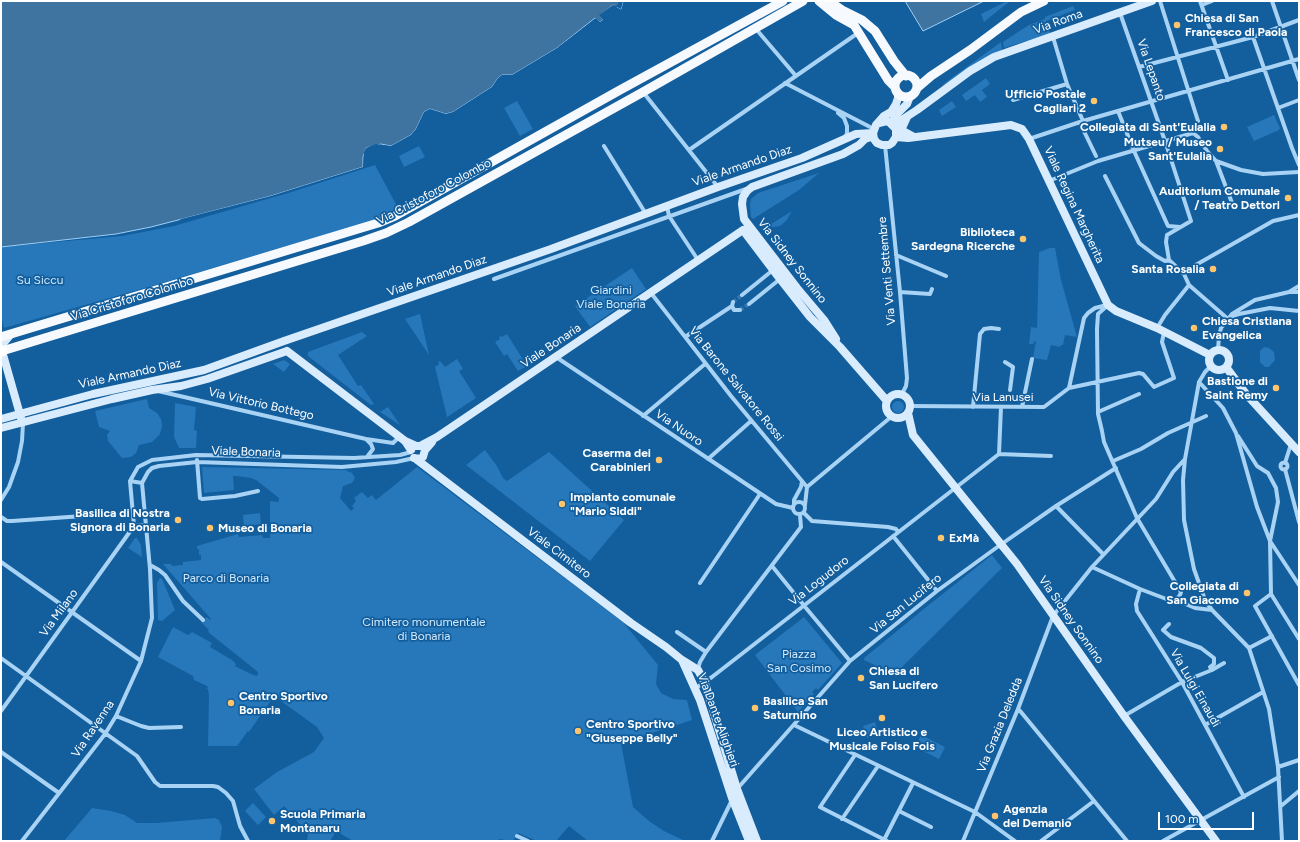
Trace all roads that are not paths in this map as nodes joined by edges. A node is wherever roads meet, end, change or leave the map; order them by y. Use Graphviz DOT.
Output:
graph roads {
  1 [pos="783,1"];
  2 [pos="803,1"];
  3 [pos="819,1"];
  4 [pos="829,1"];
  5 [pos="1044,1"];
  6 [pos="1152,1"];
  7 [pos="1160,1"];
  8 [pos="1212,1"];
  9 [pos="1272,1"];
  10 [pos="1201,3"];
  11 [pos="1120,13"];
  12 [pos="1299,20"];
  13 [pos="1282,26"];
  14 [pos="756,28"];
  15 [pos="859,33"];
  16 [pos="1053,37"];
  17 [pos="1253,37"];
  18 [pos="1216,47"];
  19 [pos="1178,57"];
  20 [pos="1299,59"];
  21 [pos="1293,61"];
  22 [pos="1139,67"];
  23 [pos="1264,70"];
  24 [pos="796,76"];
  25 [pos="931,76"];
  26 [pos="910,77"];
  27 [pos="1228,80"];
  28 [pos="1299,80"];
  29 [pos="785,83"];
  30 [pos="1067,84"];
  31 [pos="917,88"];
  32 [pos="896,90"];
  33 [pos="1189,91"];
  34 [pos="643,92"];
  35 [pos="910,96"];
  36 [pos="1013,100"];
  37 [pos="1299,100"];
  38 [pos="1151,101"];
  39 [pos="1278,108"];
  40 [pos="835,110"];
  41 [pos="1118,111"];
  42 [pos="907,116"];
  43 [pos="1198,121"];
  44 [pos="1081,122"];
  45 [pos="893,124"];
  46 [pos="875,130"];
  47 [pos="896,137"];
  48 [pos="914,137"];
  49 [pos="1029,139"];
  50 [pos="843,141"];
  51 [pos="1165,141"];
  52 [pos="885,145"];
  53 [pos="604,146"];
  54 [pos="689,150"];
  55 [pos="1134,151"];
  56 [pos="1096,156"];
  57 [pos="1216,161"];
  58 [pos="1299,165"];
  59 [pos="1299,172"];
  60 [pos="1105,176"];
  61 [pos="1048,181"];
  62 [pos="718,187"];
  63 [pos="752,187"];
  64 [pos="666,206"];
  65 [pos="1234,208"];
  66 [pos="646,214"];
  67 [pos="1299,215"];
  68 [pos="669,216"];
  69 [pos="1180,227"];
  70 [pos="747,231"];
  71 [pos="896,255"];
  72 [pos="1169,260"];
  73 [pos="698,261"];
  74 [pos="1194,266"];
  75 [pos="773,270"];
  76 [pos="946,276"];
  77 [pos="494,279"];
  78 [pos="780,279"];
  79 [pos="1189,285"];
  80 [pos="1299,286"];
  81 [pos="932,289"];
  82 [pos="650,292"];
  83 [pos="900,292"];
  84 [pos="1289,292"];
  85 [pos="1299,292"];
  86 [pos="742,295"];
  87 [pos="749,304"];
  88 [pos="1108,305"];
  89 [pos="740,310"];
  90 [pos="1299,311"];
  91 [pos="1228,319"];
  92 [pos="999,329"];
  93 [pos="1161,330"];
  94 [pos="4,336"];
  95 [pos="685,337"];
  96 [pos="284,341"];
  97 [pos="840,347"];
  98 [pos="1218,350"];
  99 [pos="1,351"];
  100 [pos="288,351"];
  101 [pos="1210,355"];
  102 [pos="556,357"];
  103 [pos="1032,359"];
  104 [pos="1005,362"];
  105 [pos="705,364"];
  106 [pos="1211,366"];
  107 [pos="1226,367"];
  108 [pos="1098,381"];
  109 [pos="1199,382"];
  110 [pos="1069,388"];
  111 [pos="152,390"];
  112 [pos="1010,390"];
  113 [pos="902,394"];
  114 [pos="1139,394"];
  115 [pos="887,401"];
  116 [pos="973,407"];
  117 [pos="1022,407"];
  118 [pos="1001,408"];
  119 [pos="909,409"];
  120 [pos="1098,412"];
  121 [pos="20,413"];
  122 [pos="642,416"];
  123 [pos="1206,416"];
  124 [pos="891,417"];
  125 [pos="1,418"];
  126 [pos="751,421"];
  127 [pos="1192,421"];
  128 [pos="23,422"];
  129 [pos="1,428"];
  130 [pos="1236,433"];
  131 [pos="366,439"];
  132 [pos="402,439"];
  133 [pos="1291,444"];
  134 [pos="1299,452"];
  135 [pos="417,454"];
  136 [pos="999,454"];
  137 [pos="196,455"];
  138 [pos="1051,456"];
  139 [pos="367,457"];
  140 [pos="708,459"];
  141 [pos="1185,459"];
  142 [pos="1113,461"];
  143 [pos="197,462"];
  144 [pos="1116,468"];
  145 [pos="130,481"];
  146 [pos="802,481"];
  147 [pos="142,483"];
  148 [pos="807,487"];
  149 [pos="955,489"];
  150 [pos="258,491"];
  151 [pos="760,494"];
  152 [pos="1,500"];
  153 [pos="805,505"];
  154 [pos="1056,506"];
  155 [pos="794,507"];
  156 [pos="802,514"];
  157 [pos="83,516"];
  158 [pos="1,517"];
  159 [pos="1137,518"];
  160 [pos="1299,522"];
  161 [pos="146,525"];
  162 [pos="134,526"];
  163 [pos="898,532"];
  164 [pos="893,536"];
  165 [pos="1270,541"];
  166 [pos="1000,544"];
  167 [pos="1103,554"];
  168 [pos="1,562"];
  169 [pos="150,565"];
  170 [pos="772,566"];
  171 [pos="1092,567"];
  172 [pos="700,583"];
  173 [pos="1299,585"];
  174 [pos="1140,589"];
  175 [pos="937,591"];
  176 [pos="1271,594"];
  177 [pos="1176,600"];
  178 [pos="802,603"];
  179 [pos="806,608"];
  180 [pos="1212,610"];
  181 [pos="72,613"];
  182 [pos="1053,616"];
  183 [pos="204,620"];
  184 [pos="1169,624"];
  185 [pos="677,632"];
  186 [pos="1272,636"];
  187 [pos="1299,639"];
  188 [pos="1249,648"];
  189 [pos="706,652"];
  190 [pos="1,658"];
  191 [pos="682,660"];
  192 [pos="141,661"];
  193 [pos="850,661"];
  194 [pos="1224,663"];
  195 [pos="698,670"];
  196 [pos="1212,670"];
  197 [pos="26,677"];
  198 [pos="1182,682"];
  199 [pos="705,683"];
  200 [pos="1299,684"];
  201 [pos="696,688"];
  202 [pos="1263,692"];
  203 [pos="1018,709"];
  204 [pos="1,711"];
  205 [pos="116,716"];
  206 [pos="1124,716"];
  207 [pos="794,725"];
  208 [pos="1205,725"];
  209 [pos="181,727"];
  210 [pos="105,734"];
  211 [pos="1,752"];
  212 [pos="856,755"];
  213 [pos="1299,760"];
  214 [pos="878,766"];
  215 [pos="1278,766"];
  216 [pos="1279,777"];
  217 [pos="913,783"];
  218 [pos="737,789"];
  219 [pos="1299,791"];
  220 [pos="59,793"];
  221 [pos="1244,797"];
  222 [pos="732,798"];
  223 [pos="1094,801"];
  224 [pos="1280,806"];
  225 [pos="899,811"];
  226 [pos="975,812"];
  227 [pos="842,819"];
  228 [pos="1200,820"];
  229 [pos="931,827"];
  230 [pos="517,836"];
  231 [pos="885,840"];
  232 [pos="22,841"];
  233 [pos="248,841"];
  234 [pos="528,841"];
  235 [pos="712,841"];
  236 [pos="749,841"];
  237 [pos="757,841"];
  238 [pos="963,841"];
  239 [pos="1015,841"];
  240 [pos="1041,841"];
  241 [pos="1127,841"];
  242 [pos="1162,841"];
  243 [pos="1216,841"];
  244 [pos="1282,841"];
  1 -- 94 [label="main road, Via Cristoforo Colombo"];
  2 -- 14 [label="main road, Via Cristoforo Colombo"];
  3 -- 15 [label="main road"];
  4 -- 26 [label="main road"];
  5 -- 25 [label="main road"];
  6 -- 11 [label="main road, Via Roma"];
  7 -- 19 [label="street"];
  8 -- 10 [label="street"];
  9 -- 13 [label="street"];
  10 -- 18 [label="street"];
  11 -- 16 [label="main road, Via Roma"];
  11 -- 22 [label="street, Via Lepanto"];
  12 -- 13 [label="street"];
  13 -- 17 [label="street"];
  13 -- 21 [label="street"];
  14 -- 24 [label="street"];
  14 -- 34 [label="main road, Via Cristoforo Colombo"];
  15 -- 24 [label="street"];
  15 -- 32 [label="main road"];
  16 -- 30 [label="street"];
  16 -- 42 [label="main road, Via Roma"];
  17 -- 18 [label="street"];
  17 -- 23 [label="street"];
  18 -- 19 [label="street"];
  18 -- 27 [label="street"];
  19 -- 22 [label="street"];
  19 -- 33 [label="street"];
  20 -- 21 [label="street"];
  21 -- 23 [label="street"];
  21 -- 28 [label="street"];
  22 -- 38 [label="street, Via Lepanto"];
  23 -- 27 [label="street"];
  23 -- 39 [label="street"];
  24 -- 29 [label="street"];
  25 -- 26 [label="main road"];
  25 -- 31 [label="main road"];
  26 -- 31 [label="main road"];
  26 -- 32 [label="main road"];
  27 -- 33 [label="street"];
  29 -- 40 [label="street"];
  29 -- 54 [label="street"];
  30 -- 36 [label="street"];
  30 -- 44 [label="street"];
  31 -- 35 [label="main road"];
  32 -- 35 [label="main road"];
  32 -- 46 [label="main road"];
  33 -- 38 [label="street"];
  33 -- 43 [label="street"];
  34 -- 54 [label="street"];
  34 -- 99 [label="main road, Via Cristoforo Colombo"];
  35 -- 45 [label="main road"];
  37 -- 39 [label="street"];
  38 -- 41 [label="street"];
  38 -- 51 [label="street, Via Lepanto"];
  39 -- 58 [label="street"];
  40 -- 46 [label="street"];
  40 -- 50 [label="street"];
  41 -- 44 [label="street"];
  41 -- 55 [label="street"];
  42 -- 45 [label="main road, Via Roma"];
  42 -- 48 [label="main road"];
  44 -- 49 [label="street"];
  44 -- 56 [label="street"];
  45 -- 46 [label="main road"];
  45 -- 47 [label="main road"];
  46 -- 50 [label="main road, Viale Armando Diaz"];
  46 -- 52 [label="main road"];
  46 -- 63 [label="main road, Viale Armando Diaz"];
  47 -- 48 [label="main road, Viale Regina Margherita"];
  47 -- 52 [label="main road"];
  48 -- 49 [label="main road, Viale Regina Margherita"];
  49 -- 61 [label="main road, Viale Regina Margherita"];
  50 -- 62 [label="main road, Viale Armando Diaz"];
  51 -- 55 [label="street"];
  51 -- 57 [label="street"];
  51 -- 69 [label="street, Via Lepanto"];
  52 -- 71 [label="street, Via Venti Settembre"];
  53 -- 66 [label="street"];
  54 -- 62 [label="street"];
  55 -- 61 [label="street"];
  55 -- 69 [label="street"];
  57 -- 59 [label="street"];
  57 -- 65 [label="street"];
  60 -- 72 [label="street"];
  61 -- 88 [label="main road, Viale Regina Margherita"];
  62 -- 64 [label="main road, Viale Armando Diaz"];
  63 -- 68 [label="street, Viale Armando Diaz"];
  63 -- 70 [label="main road, Via Sidney Sonnino"];
  64 -- 66 [label="main road, Viale Armando Diaz"];
  64 -- 68 [label="street"];
  66 -- 96 [label="main road, Viale Armando Diaz"];
  67 -- 74 [label="street"];
  68 -- 73 [label="street"];
  68 -- 77 [label="street, Viale Armando Diaz"];
  69 -- 72 [label="street, Via Lepanto"];
  70 -- 73 [label="main road, Viale Bonaria"];
  70 -- 75 [label="main road, Via Sidney Sonnino"];
  70 -- 97 [label="main road, Via Sidney Sonnino"];
  71 -- 76 [label="street"];
  71 -- 83 [label="street, Via Venti Settembre"];
  72 -- 79 [label="street"];
  73 -- 82 [label="main road, Viale Bonaria"];
  75 -- 78 [label="main road, Via Sidney Sonnino"];
  75 -- 86 [label="street"];
  78 -- 87 [label="street"];
  78 -- 97 [label="main road, Via Sidney Sonnino"];
  79 -- 91 [label="street"];
  79 -- 93 [label="street"];
  80 -- 84 [label="street"];
  81 -- 83 [label="street"];
  82 -- 95 [label="street, Via Barone Salvatore Rossi"];
  82 -- 102 [label="main road, Viale Bonaria"];
  83 -- 113 [label="street, Via Venti Settembre"];
  84 -- 85 [label="street"];
  84 -- 91 [label="street"];
  88 -- 93 [label="main road"];
  88 -- 108 [label="street"];
  88 -- 110 [label="street"];
  89 -- 95 [label="street"];
  90 -- 91 [label="street"];
  91 -- 98 [label="street"];
  92 -- 116 [label="street"];
  93 -- 101 [label="main road"];
  93 -- 108 [label="street, Via Lanusei"];
  94 -- 99 [label="main road"];
  95 -- 105 [label="street, Via Barone Salvatore Rossi"];
  96 -- 100 [label="main road"];
  96 -- 121 [label="main road, Viale Armando Diaz"];
  97 -- 115 [label="main road, Via Sidney Sonnino"];
  98 -- 101 [label="main road"];
  98 -- 107 [label="main road"];
  99 -- 121 [label="main road"];
  100 -- 111 [label="main road, Viale Armando Diaz"];
  100 -- 132 [label="main road"];
  101 -- 106 [label="main road"];
  102 -- 122 [label="street, Via Nuoro"];
  102 -- 135 [label="main road, Viale Bonaria"];
  103 -- 117 [label="street"];
  104 -- 112 [label="street"];
  105 -- 122 [label="street"];
  105 -- 126 [label="street, Via Barone Salvatore Rossi"];
  106 -- 107 [label="main road"];
  106 -- 109 [label="street"];
  107 -- 133 [label="main road"];
  108 -- 110 [label="street, Via Lanusei"];
  108 -- 120 [label="street"];
  109 -- 127 [label="street"];
  109 -- 130 [label="street"];
  110 -- 117 [label="street, Via Lanusei"];
  111 -- 128 [label="main road, Viale Armando Diaz"];
  111 -- 131 [label="street, Via Vittorio Bottego"];
  113 -- 115 [label="main road"];
  113 -- 119 [label="main road"];
  114 -- 120 [label="street"];
  115 -- 124 [label="main road"];
  116 -- 118 [label="street, Via Lanusei"];
  116 -- 119 [label="street, Via Lanusei"];
  117 -- 118 [label="street, Via Lanusei"];
  118 -- 136 [label="street"];
  119 -- 124 [label="main road"];
  119 -- 149 [label="main road, Via Sidney Sonnino"];
  120 -- 142 [label="street"];
  121 -- 125 [label="main road, Viale Armando Diaz"];
  121 -- 128 [label="main road"];
  122 -- 140 [label="street, Via Nuoro"];
  123 -- 127 [label="street"];
  124 -- 148 [label="street"];
  126 -- 140 [label="street"];
  126 -- 146 [label="street, Via Barone Salvatore Rossi"];
  127 -- 141 [label="street"];
  127 -- 142 [label="street"];
  128 -- 129 [label="main road, Viale Armando Diaz"];
  128 -- 152 [label="street"];
  130 -- 165 [label="street"];
  130 -- 165 [label="street"];
  131 -- 132 [label="street, Via Vittorio Bottego"];
  131 -- 139 [label="street"];
  132 -- 135 [label="main road, Viale Cimitero"];
  133 -- 134 [label="main road"];
  133 -- 160 [label="street"];
  135 -- 139 [label="street, Viale Bonaria"];
  135 -- 143 [label="street, Viale Bonaria"];
  135 -- 191 [label="main road, Viale Cimitero"];
  136 -- 138 [label="street"];
  136 -- 149 [label="street, Via Logudoro"];
  137 -- 139 [label="street, Viale Bonaria"];
  137 -- 143 [label="street, Viale Bonaria"];
  137 -- 145 [label="street, Viale Bonaria"];
  140 -- 151 [label="street, Via Nuoro"];
  141 -- 159 [label="street, Via Grazia Deledda"];
  141 -- 180 [label="street"];
  142 -- 144 [label="street"];
  143 -- 147 [label="street, Viale Bonaria"];
  143 -- 150 [label="street"];
  144 -- 154 [label="street, Via San Lucifero"];
  144 -- 159 [label="street"];
  145 -- 147 [label="street"];
  145 -- 162 [label="street"];
  146 -- 148 [label="street, Via Barone Salvatore Rossi"];
  146 -- 155 [label="street"];
  147 -- 161 [label="street"];
  148 -- 153 [label="street"];
  149 -- 163 [label="street, Via Logudoro"];
  149 -- 166 [label="main road, Via Sidney Sonnino"];
  151 -- 155 [label="street, Via Nuoro"];
  151 -- 172 [label="street"];
  153 -- 155 [label="street"];
  153 -- 156 [label="street"];
  154 -- 166 [label="street, Via San Lucifero"];
  154 -- 167 [label="street"];
  155 -- 156 [label="street"];
  156 -- 163 [label="street"];
  156 -- 170 [label="street"];
  157 -- 158 [label="street"];
  159 -- 167 [label="street, Via Grazia Deledda"];
  159 -- 177 [label="street"];
  161 -- 162 [label="street"];
  161 -- 169 [label="street, Via Ravenna"];
  162 -- 181 [label="street, Via Milano"];
  163 -- 164 [label="street, Via Logudoro"];
  164 -- 175 [label="street"];
  164 -- 199 [label="street, Via Logudoro"];
  165 -- 173 [label="street"];
  165 -- 176 [label="street"];
  166 -- 175 [label="street, Via San Lucifero"];
  166 -- 182 [label="main road, Via Sidney Sonnino"];
  167 -- 171 [label="street, Via Grazia Deledda"];
  168 -- 181 [label="street"];
  169 -- 183 [label="street"];
  169 -- 192 [label="street, Via Ravenna"];
  170 -- 178 [label="street"];
  170 -- 189 [label="street"];
  171 -- 174 [label="street"];
  171 -- 182 [label="street, Via Grazia Deledda"];
  174 -- 177 [label="street"];
  174 -- 198 [label="street, Via Luigi Einaudi"];
  175 -- 193 [label="street, Via San Lucifero"];
  176 -- 186 [label="street"];
  176 -- 187 [label="street"];
  177 -- 180 [label="street"];
  179 -- 193 [label="street"];
  180 -- 188 [label="street"];
  181 -- 192 [label="street"];
  181 -- 197 [label="street, Via Milano"];
  182 -- 203 [label="street, Via Grazia Deledda"];
  182 -- 206 [label="main road, Via Sidney Sonnino"];
  184 -- 196 [label="street"];
  185 -- 189 [label="street"];
  186 -- 188 [label="street"];
  186 -- 200 [label="street"];
  188 -- 202 [label="street"];
  189 -- 195 [label="street"];
  190 -- 197 [label="street"];
  191 -- 195 [label="main road, Via Dante Alighieri"];
  191 -- 201 [label="main road, Via Dante Alighieri"];
  192 -- 205 [label="street, Via Ravenna"];
  193 -- 207 [label="street, Via San Lucifero"];
  194 -- 196 [label="street"];
  195 -- 199 [label="main road, Via Dante Alighieri"];
  196 -- 198 [label="street"];
  197 -- 204 [label="street, Via Milano"];
  197 -- 210 [label="street"];
  198 -- 206 [label="street"];
  198 -- 208 [label="street, Via Luigi Einaudi"];
  199 -- 201 [label="street, Via Logudoro"];
  199 -- 218 [label="main road, Via Dante Alighieri"];
  201 -- 222 [label="main road, Via Dante Alighieri"];
  202 -- 208 [label="street"];
  202 -- 215 [label="street"];
  203 -- 223 [label="street"];
  203 -- 226 [label="street, Via Grazia Deledda"];
  205 -- 209 [label="street"];
  205 -- 210 [label="street, Via Ravenna"];
  206 -- 228 [label="main road, Via Sidney Sonnino"];
  207 -- 212 [label="street"];
  207 -- 218 [label="street, Via San Lucifero"];
  208 -- 221 [label="street, Via Luigi Einaudi"];
  210 -- 220 [label="street, Via Ravenna"];
  210 -- 233 [label="street"];
  211 -- 220 [label="street"];
  212 -- 214 [label="street"];
  212 -- 227 [label="street"];
  213 -- 215 [label="street"];
  214 -- 217 [label="street"];
  214 -- 227 [label="street"];
  215 -- 216 [label="street"];
  216 -- 221 [label="street"];
  216 -- 224 [label="street"];
  217 -- 225 [label="street"];
  217 -- 226 [label="street"];
  218 -- 222 [label="street, Via San Lucifero"];
  218 -- 237 [label="main road, Via Dante Alighieri"];
  219 -- 224 [label="street"];
  220 -- 232 [label="street, Via Ravenna"];
  221 -- 228 [label="street"];
  222 -- 235 [label="street, Via San Lucifero"];
  222 -- 236 [label="main road, Via Dante Alighieri"];
  223 -- 240 [label="street"];
  223 -- 241 [label="street"];
  224 -- 244 [label="street"];
  225 -- 229 [label="street"];
  225 -- 231 [label="street"];
  226 -- 238 [label="street, Via Grazia Deledda"];
  226 -- 239 [label="street"];
  227 -- 231 [label="street"];
  228 -- 242 [label="street"];
  228 -- 243 [label="main road, Via Sidney Sonnino"];
  230 -- 234 [label="street"];
}
